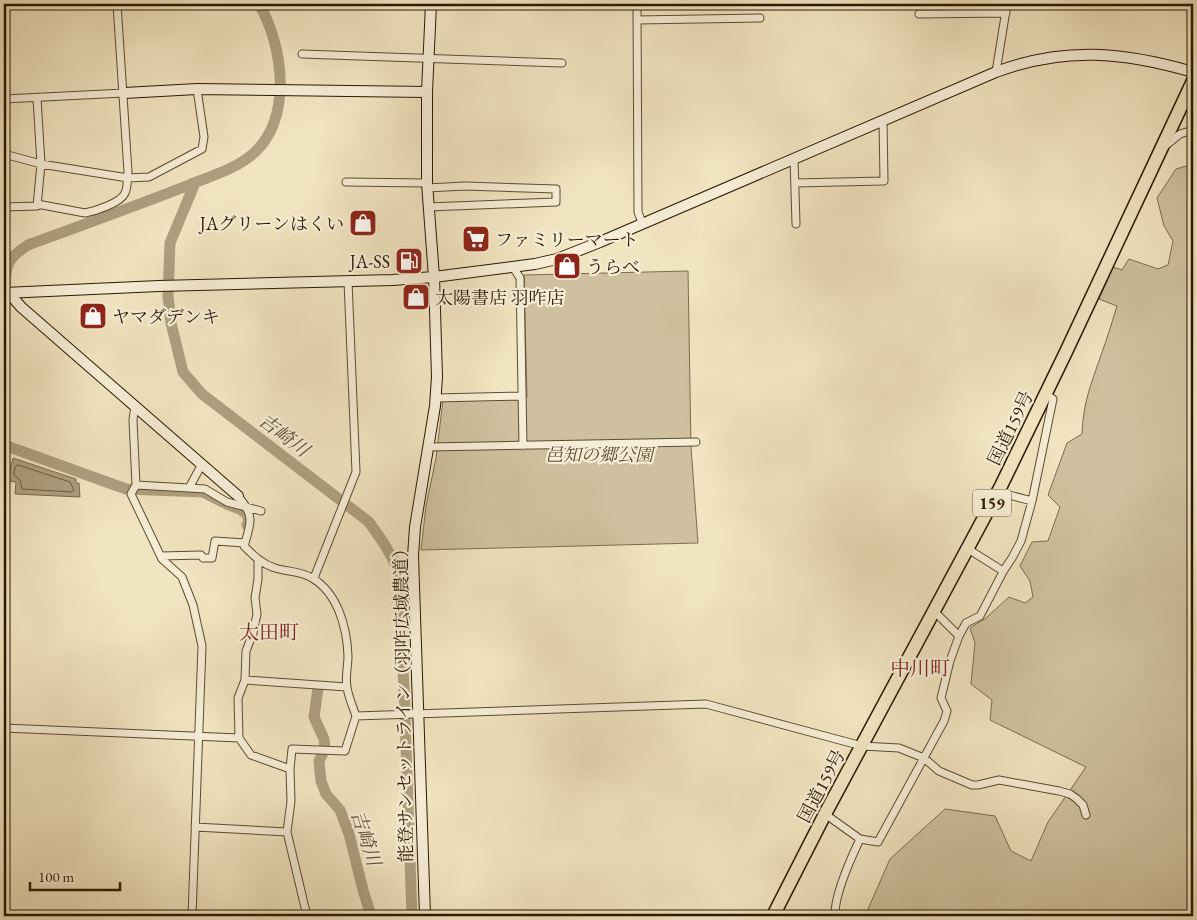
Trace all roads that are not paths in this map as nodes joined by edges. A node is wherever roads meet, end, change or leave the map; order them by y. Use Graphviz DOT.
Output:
graph roads {
  1 [pos="117,4"];
  2 [pos="431,4"];
  3 [pos="637,4"];
  4 [pos="982,4"];
  5 [pos="1007,4"];
  6 [pos="982,13"];
  7 [pos="1006,13"];
  8 [pos="920,14"];
  9 [pos="760,18"];
  10 [pos="638,20"];
  11 [pos="302,54"];
  12 [pos="429,58"];
  13 [pos="562,62"];
  14 [pos="996,72"];
  15 [pos="1193,72"];
  16 [pos="1193,81"];
  17 [pos="197,89"];
  18 [pos="427,92"];
  19 [pos="124,93"];
  20 [pos="37,98"];
  21 [pos="4,99"];
  22 [pos="883,121"];
  23 [pos="1193,130"];
  24 [pos="1161,149"];
  25 [pos="4,154"];
  26 [pos="794,159"];
  27 [pos="41,164"];
  28 [pos="128,178"];
  29 [pos="346,182"];
  30 [pos="795,183"];
  31 [pos="427,186"];
  32 [pos="37,204"];
  33 [pos="4,207"];
  34 [pos="428,207"];
  35 [pos="642,223"];
  36 [pos="796,224"];
  37 [pos="513,267"];
  38 [pos="434,277"];
  39 [pos="348,281"];
  40 [pos="6,293"];
  41 [pos="1046,394"];
  42 [pos="522,396"];
  43 [pos="436,398"];
  44 [pos="135,406"];
  45 [pos="696,442"];
  46 [pos="523,446"];
  47 [pos="429,447"];
  48 [pos="202,464"];
  49 [pos="134,488"];
  50 [pos="189,488"];
  51 [pos="998,492"];
  52 [pos="238,496"];
  53 [pos="1032,501"];
  54 [pos="246,508"];
  55 [pos="261,511"];
  56 [pos="245,543"];
  57 [pos="968,549"];
  58 [pos="161,556"];
  59 [pos="258,560"];
  60 [pos="1003,571"];
  61 [pos="314,578"];
  62 [pos="934,611"];
  63 [pos="959,636"];
  64 [pos="245,680"];
  65 [pos="347,687"];
  66 [pos="419,714"];
  67 [pos="356,716"];
  68 [pos="4,728"];
  69 [pos="199,736"];
  70 [pos="240,738"];
  71 [pos="862,746"];
  72 [pos="924,758"];
  73 [pos="290,769"];
  74 [pos="825,814"];
  75 [pos="1086,815"];
  76 [pos="195,828"];
  77 [pos="287,832"];
  78 [pos="860,839"];
  79 [pos="192,916"];
  80 [pos="307,916"];
  81 [pos="425,916"];
  82 [pos="774,916"];
  83 [pos="835,916"];
  1 -- 19 [label="street"];
  2 -- 12 [label="street, 能登サンセットライン（羽咋広域農道）"];
  3 -- 10 [label="street"];
  4 -- 6 [label="street"];
  5 -- 7 [label="street"];
  6 -- 7 [label="street"];
  6 -- 8 [label="street"];
  7 -- 14 [label="street"];
  9 -- 10 [label="street"];
  10 -- 35 [label="street"];
  11 -- 12 [label="street"];
  12 -- 13 [label="street"];
  12 -- 18 [label="street, 能登サンセットライン（羽咋広域農道）"];
  14 -- 15 [label="street"];
  14 -- 22 [label="street"];
  16 -- 24 [label="highway, 国道159号 / 159"];
  17 -- 18 [label="street"];
  17 -- 19 [label="street"];
  17 -- 28 [label="street"];
  18 -- 31 [label="street, 能登サンセットライン（羽咋広域農道）"];
  19 -- 20 [label="street"];
  19 -- 28 [label="street"];
  20 -- 21 [label="street"];
  20 -- 27 [label="street"];
  22 -- 26 [label="street"];
  22 -- 30 [label="street"];
  23 -- 24 [label="street"];
  24 -- 41 [label="highway, 国道159号 / 159"];
  25 -- 27 [label="street"];
  26 -- 30 [label="street"];
  26 -- 35 [label="street"];
  27 -- 28 [label="street"];
  27 -- 32 [label="street"];
  28 -- 32 [label="street"];
  29 -- 31 [label="street"];
  30 -- 36 [label="street"];
  31 -- 34 [label="street, 能登サンセットライン（羽咋広域農道）"];
  31 -- 34 [label="street"];
  32 -- 33 [label="street"];
  34 -- 38 [label="street, 能登サンセットライン（羽咋広域農道）"];
  35 -- 37 [label="street"];
  37 -- 38 [label="street"];
  37 -- 42 [label="street"];
  38 -- 39 [label="street"];
  38 -- 43 [label="street, 能登サンセットライン（羽咋広域農道）"];
  39 -- 40 [label="street"];
  39 -- 61 [label="street"];
  40 -- 44 [label="street"];
  41 -- 51 [label="highway, 国道159号 / 159"];
  41 -- 53 [label="street"];
  42 -- 43 [label="street"];
  42 -- 46 [label="street"];
  43 -- 47 [label="street, 能登サンセットライン（羽咋広域農道）"];
  44 -- 48 [label="street"];
  44 -- 49 [label="street"];
  45 -- 46 [label="street"];
  46 -- 47 [label="street"];
  47 -- 66 [label="street, 能登サンセットライン（羽咋広域農道）"];
  48 -- 50 [label="street"];
  48 -- 52 [label="street"];
  49 -- 50 [label="street"];
  49 -- 58 [label="street"];
  50 -- 54 [label="street"];
  51 -- 53 [label="street"];
  51 -- 57 [label="highway, 国道159号 / 159"];
  52 -- 54 [label="street"];
  53 -- 60 [label="street"];
  54 -- 55 [label="street"];
  54 -- 56 [label="street"];
  56 -- 58 [label="street"];
  56 -- 59 [label="street"];
  57 -- 60 [label="street"];
  57 -- 62 [label="highway, 国道159号 / 159"];
  58 -- 69 [label="street"];
  59 -- 61 [label="street"];
  59 -- 64 [label="street"];
  60 -- 63 [label="street"];
  61 -- 65 [label="street"];
  62 -- 63 [label="street"];
  62 -- 71 [label="highway, 国道159号 / 159"];
  63 -- 72 [label="street"];
  64 -- 65 [label="street"];
  64 -- 70 [label="street"];
  65 -- 67 [label="street"];
  66 -- 67 [label="street"];
  66 -- 71 [label="street"];
  66 -- 81 [label="street, 能登サンセットライン（羽咋広域農道）"];
  67 -- 73 [label="street"];
  68 -- 69 [label="street"];
  69 -- 70 [label="street"];
  69 -- 76 [label="street"];
  70 -- 73 [label="street"];
  71 -- 72 [label="street"];
  71 -- 74 [label="highway, 国道159号 / 159"];
  72 -- 75 [label="street"];
  72 -- 78 [label="street"];
  73 -- 77 [label="street"];
  74 -- 78 [label="street"];
  74 -- 82 [label="highway, 国道159号 / 159"];
  76 -- 77 [label="street"];
  76 -- 79 [label="street"];
  77 -- 80 [label="street"];
  78 -- 83 [label="street"];
}
